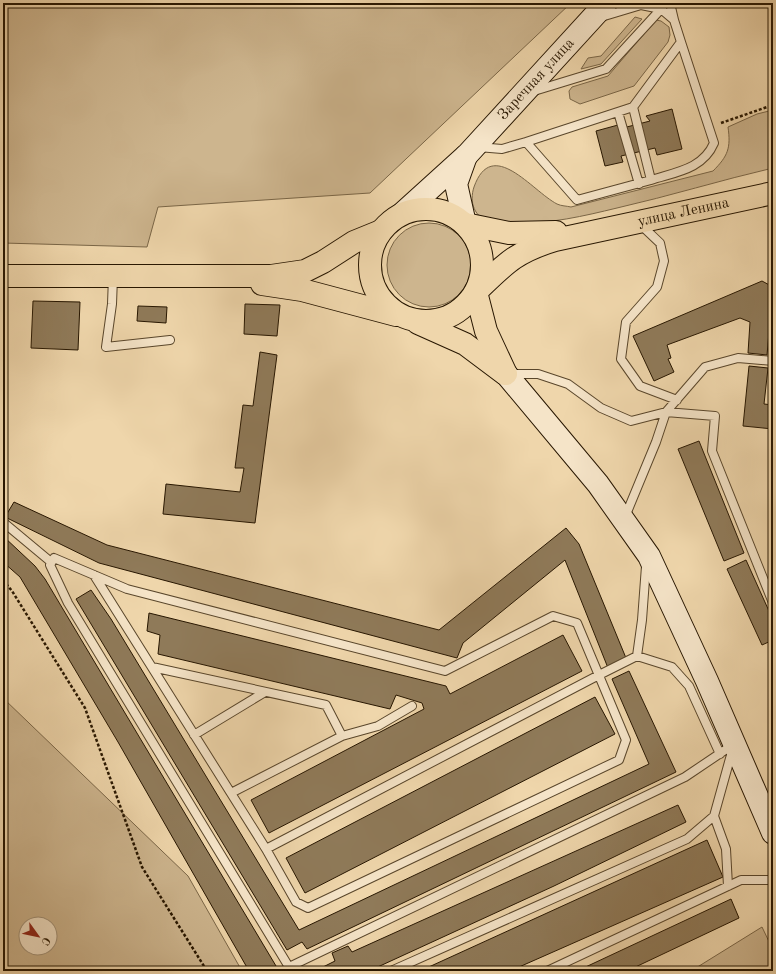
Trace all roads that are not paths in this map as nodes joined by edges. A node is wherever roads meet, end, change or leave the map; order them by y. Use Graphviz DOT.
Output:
graph roads {
  1 [pos="606,3"];
  2 [pos="670,3"];
  3 [pos="661,9"];
  4 [pos="674,20"];
  5 [pos="588,22"];
  6 [pos="681,42"];
  7 [pos="520,96"];
  8 [pos="633,107"];
  9 [pos="618,112"];
  10 [pos="526,142"];
  11 [pos="470,151"];
  12 [pos="651,180"];
  13 [pos="640,184"];
  14 [pos="773,193"];
  15 [pos="403,213"];
  16 [pos="638,221"];
  17 [pos="465,224"];
  18 [pos="381,231"];
  19 [pos="593,231"];
  20 [pos="3,276"];
  21 [pos="113,276"];
  22 [pos="206,276"];
  23 [pos="476,292"];
  24 [pos="408,319"];
  25 [pos="170,340"];
  26 [pos="773,361"];
  27 [pos="506,374"];
  28 [pos="677,400"];
  29 [pos="666,412"];
  30 [pos="624,520"];
  31 [pos="3,522"];
  32 [pos="647,553"];
  33 [pos="52,562"];
  34 [pos="94,575"];
  35 [pos="773,602"];
  36 [pos="636,656"];
  37 [pos="152,667"];
  38 [pos="599,675"];
  39 [pos="265,692"];
  40 [pos="412,706"];
  41 [pos="194,735"];
  42 [pos="342,736"];
  43 [pos="727,749"];
  44 [pos="231,793"];
  45 [pos="714,816"];
  46 [pos="773,833"];
  47 [pos="266,849"];
  48 [pos="773,880"];
  49 [pos="728,886"];
  50 [pos="391,971"];
  51 [pos="547,971"];
  1 -- 5 [label="main road, Заречная улица"];
  2 -- 4 [label="lane"];
  3 -- 4 [label="lane"];
  3 -- 5 [label="lane"];
  3 -- 7 [label="lane"];
  4 -- 6 [label="lane"];
  5 -- 7 [label="main road, Заречная улица"];
  6 -- 8 [label="lane"];
  6 -- 12 [label="lane"];
  7 -- 11 [label="main road, Заречная улица"];
  8 -- 9 [label="lane"];
  8 -- 12 [label="lane"];
  9 -- 10 [label="lane"];
  9 -- 13 [label="lane"];
  10 -- 11 [label="lane"];
  10 -- 13 [label="lane"];
  11 -- 15 [label="main road, Заречная улица"];
  11 -- 17 [label="main road"];
  12 -- 13 [label="lane"];
  14 -- 16 [label="main road, улица Ленина"];
  15 -- 17 [label="main road"];
  15 -- 18 [label="main road"];
  16 -- 19 [label="main road, улица Ленина"];
  16 -- 28 [label="lane"];
  17 -- 19 [label="main road"];
  17 -- 23 [label="main road"];
  18 -- 22 [label="main road"];
  18 -- 24 [label="main road"];
  19 -- 23 [label="main road"];
  20 -- 21 [label="main road"];
  21 -- 22 [label="main road"];
  21 -- 25 [label="lane"];
  22 -- 24 [label="main road"];
  23 -- 24 [label="main road"];
  23 -- 27 [label="main road"];
  24 -- 27 [label="main road"];
  26 -- 28 [label="lane"];
  27 -- 29 [label="lane"];
  27 -- 30 [label="main road"];
  28 -- 29 [label="lane"];
  29 -- 30 [label="lane"];
  29 -- 35 [label="lane"];
  30 -- 32 [label="main road"];
  31 -- 33 [label="lane"];
  32 -- 36 [label="lane"];
  32 -- 43 [label="main road"];
  33 -- 34 [label="lane"];
  33 -- 43 [label="lane"];
  34 -- 37 [label="lane"];
  34 -- 38 [label="lane"];
  36 -- 38 [label="lane"];
  36 -- 43 [label="lane"];
  37 -- 39 [label="lane"];
  37 -- 41 [label="lane"];
  38 -- 47 [label="lane"];
  38 -- 47 [label="lane"];
  39 -- 41 [label="lane"];
  39 -- 42 [label="lane"];
  40 -- 42 [label="lane"];
  41 -- 44 [label="lane"];
  42 -- 44 [label="lane"];
  43 -- 45 [label="lane"];
  43 -- 46 [label="main road"];
  44 -- 47 [label="lane"];
  45 -- 49 [label="lane"];
  45 -- 50 [label="lane"];
  48 -- 49 [label="lane"];
  49 -- 51 [label="lane"];
}
